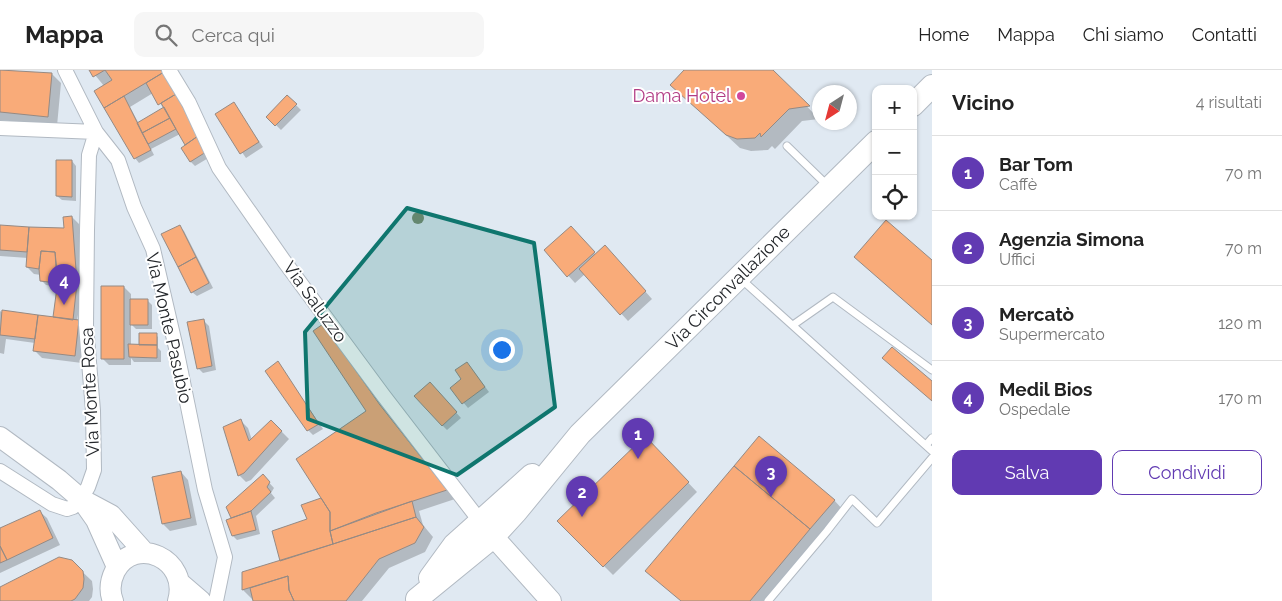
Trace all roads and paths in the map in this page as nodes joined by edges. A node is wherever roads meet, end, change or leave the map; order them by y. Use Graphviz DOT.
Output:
graph roads {
  1 [pos="65,70"];
  2 [pos="169,70"];
  3 [pos="932,86"];
  4 [pos="917,101"];
  5 [pos="0,128"];
  6 [pos="96,132"];
  7 [pos="787,146"];
  8 [pos="872,146"];
  9 [pos="830,188"];
  10 [pos="739,278"];
  11 [pos="793,325"];
  12 [pos="932,370"];
  13 [pos="0,437"];
  14 [pos="932,438"];
  15 [pos="926,445"];
  16 [pos="932,451"];
  17 [pos="932,458"];
  18 [pos="0,471"];
  19 [pos="81,499"];
  20 [pos="487,529"];
  21 [pos="145,553"];
  22 [pos="117,567"];
  23 [pos="179,592"];
  24 [pos="417,600"];
  25 [pos="113,601"];
  26 [pos="201,601"];
  27 [pos="216,601"];
  28 [pos="551,601"];
  29 [pos="768,601"];
  1 -- 6 [label="street, Via Monte Pasubio"];
  2 -- 20 [label="street, Via Saluzzo"];
  3 -- 4 [label="main road"];
  5 -- 6 [label="street"];
  6 -- 19 [label="street, Via Monte Rosa"];
  6 -- 27 [label="street, Via Monte Pasubio"];
  7 -- 9 [label="lane"];
  8 -- 9 [label="main road, Via Circonvallazione"];
  9 -- 10 [label="main road, Via Circonvallazione"];
  10 -- 11 [label="lane"];
  10 -- 20 [label="main road, Via Circonvallazione"];
  11 -- 12 [label="lane"];
  11 -- 15 [label="lane"];
  13 -- 19 [label="main road"];
  14 -- 15 [label="lane"];
  15 -- 16 [label="lane"];
  17 -- 29 [label="lane"];
  18 -- 19 [label="street"];
  19 -- 21 [label="main road"];
  19 -- 22 [label="main road"];
  20 -- 24 [label="main road, Via Circonvallazione"];
  20 -- 28 [label="main road"];
  21 -- 22 [label="main road"];
  21 -- 23 [label="main road"];
  22 -- 25 [label="main road"];
  23 -- 26 [label="main road"];
}
